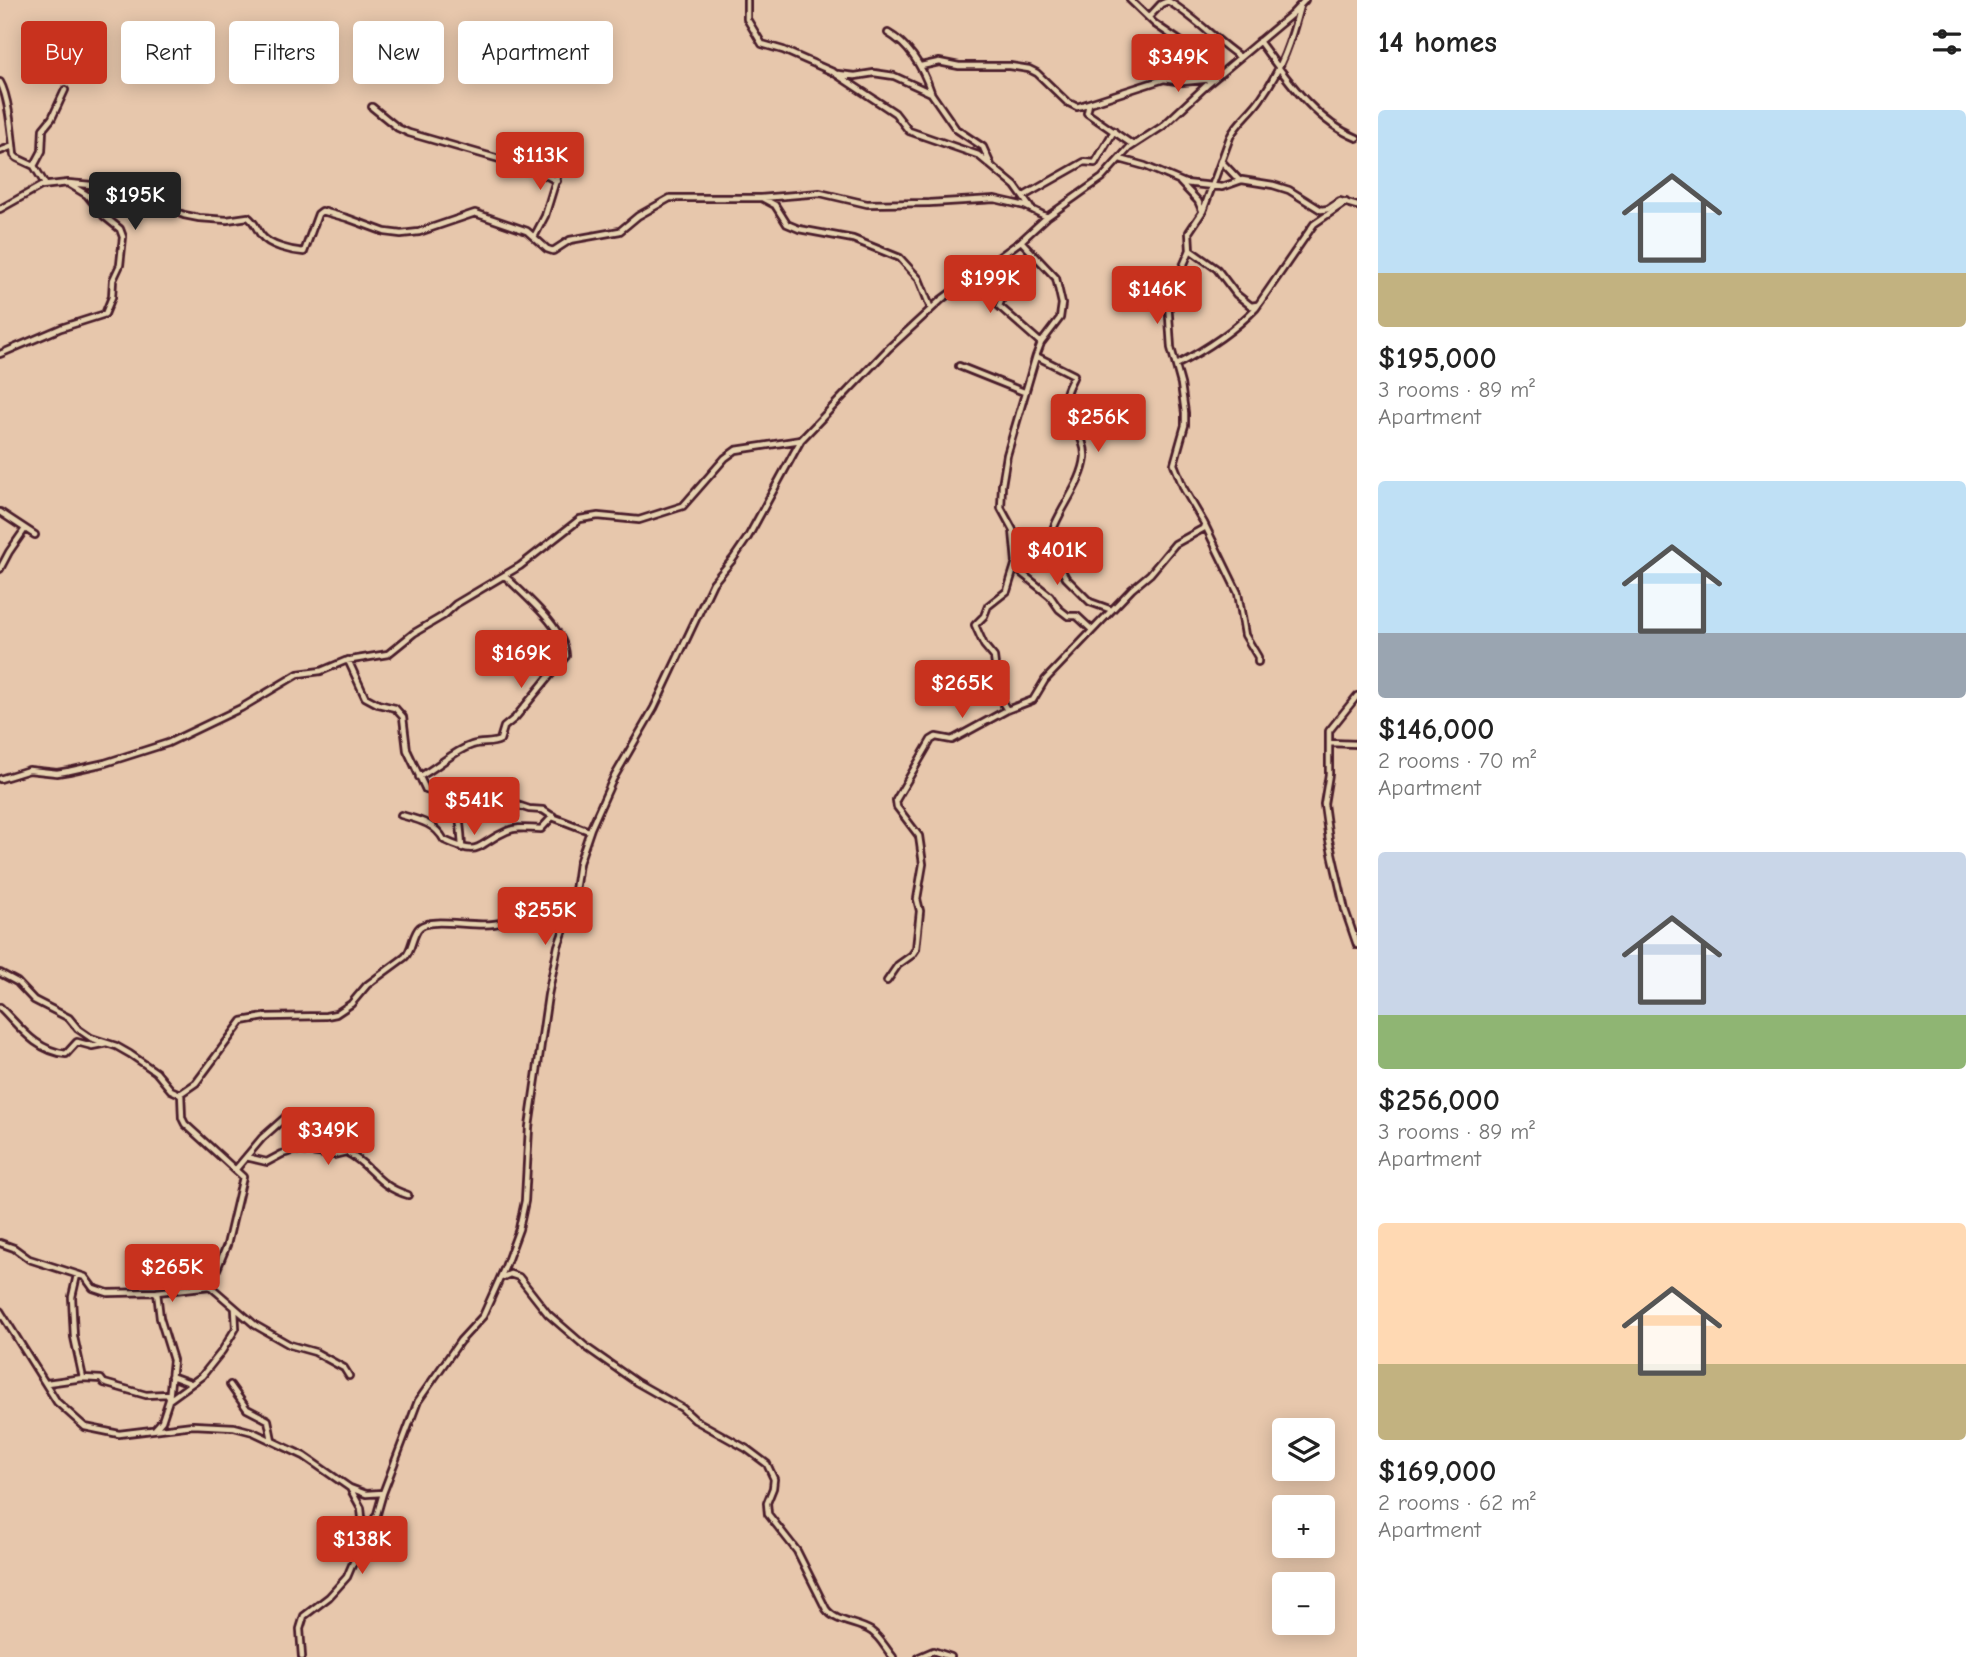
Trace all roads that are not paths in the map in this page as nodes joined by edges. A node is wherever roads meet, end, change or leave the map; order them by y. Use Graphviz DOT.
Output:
graph roads {
  1 [pos="747,0"];
  2 [pos="1130,0"];
  3 [pos="1305,0"];
  4 [pos="1300,5"];
  5 [pos="1149,17"];
  6 [pos="888,33"];
  7 [pos="1259,41"];
  8 [pos="1240,57"];
  9 [pos="920,66"];
  10 [pos="1280,69"];
  11 [pos="836,74"];
  12 [pos="1219,75"];
  13 [pos="1213,79"];
  14 [pos="0,82"];
  15 [pos="65,90"];
  16 [pos="931,93"];
  17 [pos="1089,103"];
  18 [pos="372,107"];
  19 [pos="1114,131"];
  20 [pos="1357,138"];
  21 [pos="1133,145"];
  22 [pos="13,146"];
  23 [pos="0,150"];
  24 [pos="564,154"];
  25 [pos="1120,159"];
  26 [pos="1222,162"];
  27 [pos="34,166"];
  28 [pos="991,166"];
  29 [pos="1240,180"];
  30 [pos="557,181"];
  31 [pos="1180,182"];
  32 [pos="68,183"];
  33 [pos="45,184"];
  34 [pos="1213,184"];
  35 [pos="1024,196"];
  36 [pos="761,198"];
  37 [pos="1346,202"];
  38 [pos="1357,206"];
  39 [pos="1031,208"];
  40 [pos="0,209"];
  41 [pos="1203,211"];
  42 [pos="1047,217"];
  43 [pos="534,237"];
  44 [pos="1021,241"];
  45 [pos="1190,250"];
  46 [pos="1000,257"];
  47 [pos="1259,304"];
  48 [pos="931,309"];
  49 [pos="1041,343"];
  50 [pos="0,354"];
  51 [pos="1036,356"];
  52 [pos="1175,365"];
  53 [pos="959,366"];
  54 [pos="1024,392"];
  55 [pos="801,440"];
  56 [pos="0,512"];
  57 [pos="1206,527"];
  58 [pos="25,529"];
  59 [pos="1052,532"];
  60 [pos="35,535"];
  61 [pos="1016,563"];
  62 [pos="0,569"];
  63 [pos="505,576"];
  64 [pos="1112,611"];
  65 [pos="1092,630"];
  66 [pos="348,660"];
  67 [pos="1258,662"];
  68 [pos="1357,696"];
  69 [pos="1007,710"];
  70 [pos="1329,743"];
  71 [pos="1357,744"];
  72 [pos="419,777"];
  73 [pos="0,779"];
  74 [pos="511,803"];
  75 [pos="401,815"];
  76 [pos="553,816"];
  77 [pos="589,831"];
  78 [pos="462,848"];
  79 [pos="573,905"];
  80 [pos="1357,945"];
  81 [pos="0,973"];
  82 [pos="887,981"];
  83 [pos="0,1007"];
  84 [pos="107,1043"];
  85 [pos="181,1093"];
  86 [pos="289,1114"];
  87 [pos="246,1157"];
  88 [pos="236,1169"];
  89 [pos="408,1195"];
  90 [pos="0,1243"];
  91 [pos="77,1275"];
  92 [pos="500,1278"];
  93 [pos="211,1286"];
  94 [pos="157,1292"];
  95 [pos="235,1308"];
  96 [pos="0,1311"];
  97 [pos="171,1376"];
  98 [pos="349,1376"];
  99 [pos="83,1378"];
  100 [pos="47,1383"];
  101 [pos="190,1384"];
  102 [pos="230,1385"];
  103 [pos="169,1397"];
  104 [pos="155,1429"];
  105 [pos="272,1440"];
  106 [pos="350,1489"];
  107 [pos="383,1493"];
  108 [pos="364,1537"];
  109 [pos="302,1657"];
  110 [pos="893,1657"];
  111 [pos="919,1657"];
  112 [pos="951,1657"];
  1 -- 11 [label="street"];
  2 -- 5 [label="street"];
  3 -- 4 [label="street"];
  4 -- 7 [label="street"];
  4 -- 10 [label="street"];
  5 -- 8 [label="street"];
  5 -- 12 [label="street"];
  6 -- 9 [label="street"];
  7 -- 8 [label="street"];
  7 -- 10 [label="street"];
  8 -- 12 [label="street"];
  9 -- 16 [label="street"];
  9 -- 17 [label="street"];
  10 -- 20 [label="street"];
  10 -- 26 [label="street"];
  11 -- 16 [label="street"];
  11 -- 28 [label="street"];
  12 -- 13 [label="street"];
  13 -- 17 [label="street"];
  13 -- 21 [label="street"];
  14 -- 22 [label="street"];
  15 -- 27 [label="street"];
  16 -- 28 [label="street"];
  17 -- 19 [label="street"];
  18 -- 30 [label="street"];
  19 -- 21 [label="street"];
  19 -- 35 [label="street"];
  21 -- 25 [label="street"];
  22 -- 23 [label="street"];
  22 -- 27 [label="street"];
  24 -- 30 [label="street"];
  25 -- 31 [label="street"];
  25 -- 42 [label="street"];
  26 -- 29 [label="street"];
  26 -- 34 [label="street"];
  27 -- 33 [label="street"];
  28 -- 35 [label="street"];
  29 -- 34 [label="street"];
  29 -- 37 [label="street"];
  30 -- 43 [label="street"];
  31 -- 34 [label="street"];
  31 -- 41 [label="street"];
  32 -- 33 [label="street"];
  32 -- 43 [label="street"];
  32 -- 50 [label="street"];
  33 -- 40 [label="street"];
  34 -- 41 [label="street"];
  35 -- 39 [label="street"];
  36 -- 39 [label="street"];
  36 -- 43 [label="street"];
  36 -- 48 [label="street"];
  37 -- 38 [label="street"];
  37 -- 47 [label="street"];
  39 -- 42 [label="street"];
  41 -- 45 [label="street"];
  42 -- 44 [label="street"];
  44 -- 46 [label="street"];
  44 -- 49 [label="street"];
  45 -- 47 [label="street"];
  45 -- 52 [label="street"];
  46 -- 48 [label="street"];
  46 -- 49 [label="street"];
  47 -- 52 [label="street"];
  48 -- 55 [label="street"];
  49 -- 51 [label="street"];
  51 -- 54 [label="street"];
  51 -- 59 [label="street"];
  52 -- 57 [label="street"];
  53 -- 54 [label="street"];
  54 -- 61 [label="street"];
  55 -- 63 [label="street"];
  55 -- 77 [label="street"];
  56 -- 58 [label="street"];
  57 -- 64 [label="street"];
  57 -- 67 [label="street"];
  58 -- 60 [label="street"];
  58 -- 62 [label="street"];
  59 -- 61 [label="street"];
  59 -- 64 [label="street"];
  61 -- 65 [label="street"];
  61 -- 69 [label="street"];
  63 -- 66 [label="street"];
  63 -- 72 [label="street"];
  64 -- 65 [label="street"];
  65 -- 69 [label="street"];
  66 -- 72 [label="street"];
  66 -- 73 [label="street"];
  68 -- 70 [label="street"];
  69 -- 82 [label="street"];
  70 -- 71 [label="street"];
  70 -- 80 [label="street"];
  72 -- 78 [label="street"];
  74 -- 76 [label="street"];
  75 -- 78 [label="street"];
  76 -- 77 [label="street"];
  76 -- 78 [label="street"];
  77 -- 79 [label="street"];
  79 -- 85 [label="street"];
  79 -- 92 [label="street"];
  81 -- 84 [label="street"];
  83 -- 84 [label="street"];
  84 -- 85 [label="street"];
  85 -- 88 [label="street"];
  86 -- 87 [label="street"];
  87 -- 88 [label="street"];
  87 -- 89 [label="street"];
  88 -- 93 [label="street"];
  90 -- 91 [label="street"];
  91 -- 94 [label="street"];
  91 -- 99 [label="street"];
  92 -- 107 [label="street"];
  92 -- 110 [label="street"];
  93 -- 94 [label="street"];
  93 -- 95 [label="street"];
  94 -- 97 [label="street"];
  95 -- 98 [label="street"];
  95 -- 101 [label="street"];
  96 -- 100 [label="street"];
  97 -- 101 [label="street"];
  97 -- 103 [label="street"];
  99 -- 100 [label="street"];
  99 -- 103 [label="street"];
  100 -- 104 [label="street"];
  101 -- 103 [label="street"];
  102 -- 105 [label="street"];
  103 -- 104 [label="street"];
  104 -- 105 [label="street"];
  105 -- 106 [label="street"];
  106 -- 107 [label="street"];
  106 -- 108 [label="street"];
  107 -- 108 [label="street"];
  108 -- 109 [label="street"];
  111 -- 112 [label="street"];
}
